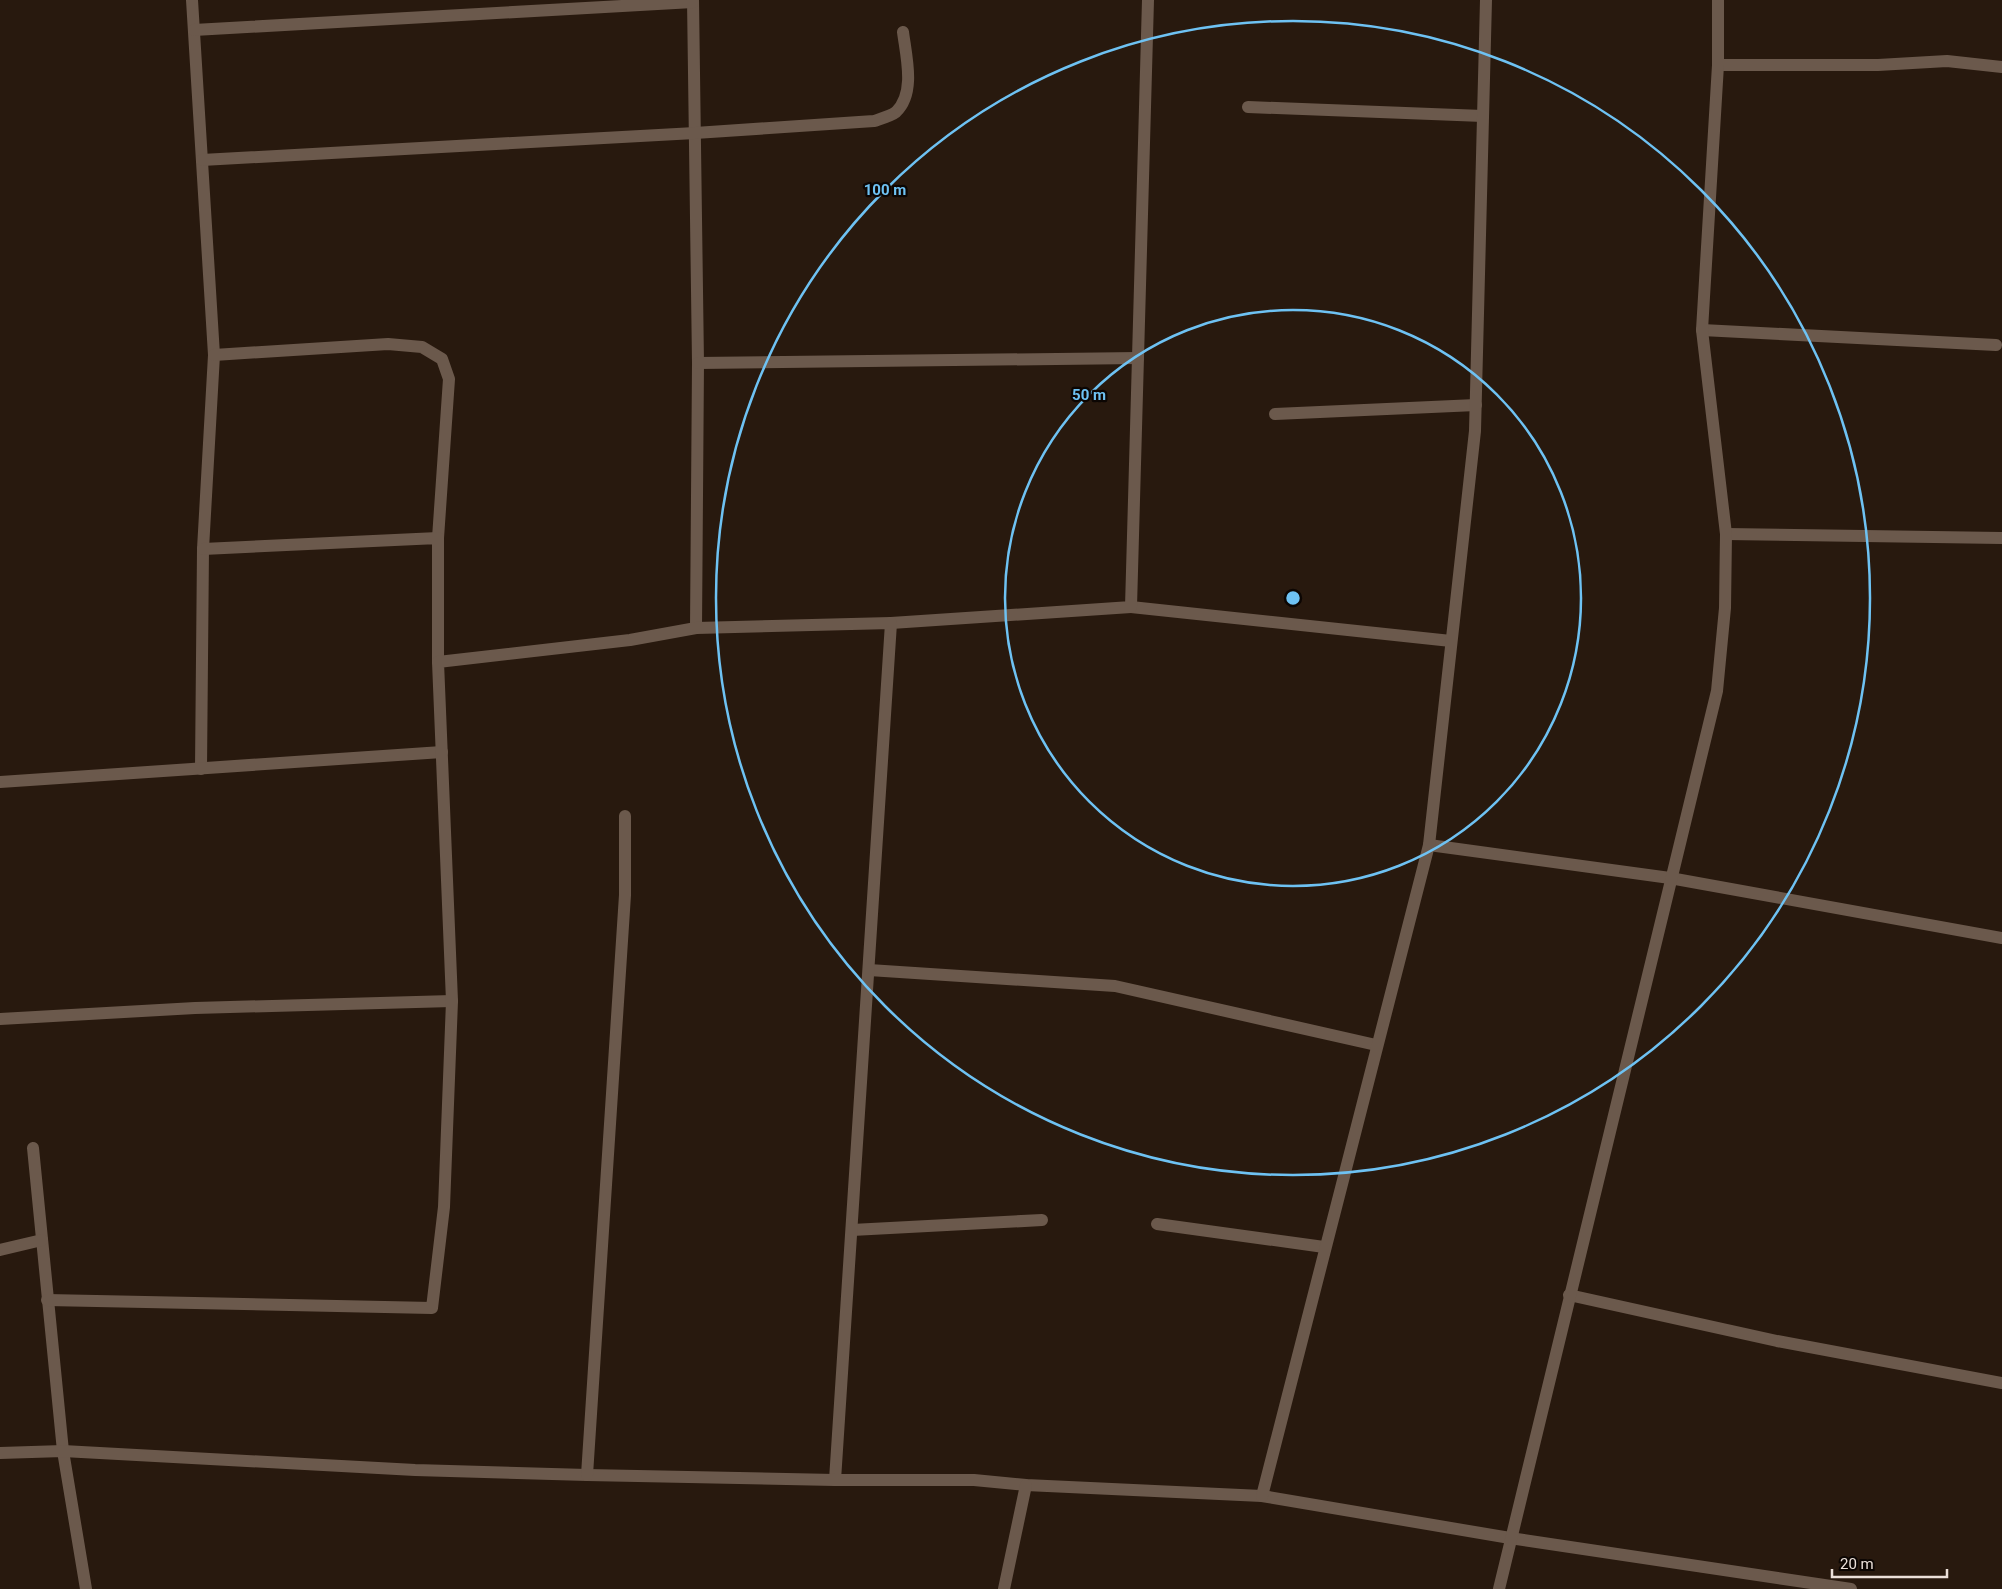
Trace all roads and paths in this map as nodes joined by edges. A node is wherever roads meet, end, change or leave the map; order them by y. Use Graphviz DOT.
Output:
graph roads {
  1 [pos="192,0"];
  2 [pos="1148,0"];
  3 [pos="1486,0"];
  4 [pos="1718,0"];
  5 [pos="693,1"];
  6 [pos="194,30"];
  7 [pos="903,32"];
  8 [pos="1718,65"];
  9 [pos="2002,67"];
  10 [pos="1248,107"];
  11 [pos="1483,116"];
  12 [pos="694,134"];
  13 [pos="202,160"];
  14 [pos="1702,330"];
  15 [pos="1996,345"];
  16 [pos="214,354"];
  17 [pos="1138,358"];
  18 [pos="698,363"];
  19 [pos="1476,405"];
  20 [pos="1275,414"];
  21 [pos="1726,534"];
  22 [pos="438,538"];
  23 [pos="2002,538"];
  24 [pos="203,549"];
  25 [pos="1131,607"];
  26 [pos="891,623"];
  27 [pos="696,628"];
  28 [pos="1451,641"];
  29 [pos="438,662"];
  30 [pos="442,752"];
  31 [pos="201,769"];
  32 [pos="0,782"];
  33 [pos="624,816"];
  34 [pos="1429,845"];
  35 [pos="1670,878"];
  36 [pos="2002,938"];
  37 [pos="869,970"];
  38 [pos="452,1001"];
  39 [pos="0,1019"];
  40 [pos="1376,1045"];
  41 [pos="33,1148"];
  42 [pos="1042,1220"];
  43 [pos="1156,1224"];
  44 [pos="852,1230"];
  45 [pos="42,1240"];
  46 [pos="1324,1247"];
  47 [pos="0,1250"];
  48 [pos="1570,1295"];
  49 [pos="48,1300"];
  50 [pos="2002,1383"];
  51 [pos="63,1451"];
  52 [pos="0,1453"];
  53 [pos="587,1475"];
  54 [pos="835,1480"];
  55 [pos="1026,1485"];
  56 [pos="1262,1496"];
  57 [pos="1510,1538"];
  58 [pos="86,1589"];
  59 [pos="1004,1589"];
  60 [pos="1499,1589"];
  61 [pos="1851,1589"];
  1 -- 6 [label="street"];
  2 -- 17 [label="street"];
  3 -- 11 [label="street"];
  4 -- 8 [label="street"];
  5 -- 6 [label="street"];
  5 -- 12 [label="street"];
  6 -- 13 [label="street"];
  7 -- 12 [label="street"];
  8 -- 9 [label="street"];
  8 -- 14 [label="street"];
  10 -- 11 [label="street"];
  11 -- 19 [label="street"];
  12 -- 13 [label="street"];
  12 -- 18 [label="street"];
  13 -- 16 [label="street"];
  14 -- 15 [label="street"];
  14 -- 21 [label="street"];
  16 -- 22 [label="street"];
  16 -- 24 [label="street"];
  17 -- 18 [label="street"];
  17 -- 25 [label="street"];
  18 -- 27 [label="street"];
  19 -- 20 [label="street"];
  19 -- 28 [label="street"];
  21 -- 23 [label="street"];
  21 -- 35 [label="street"];
  22 -- 24 [label="street"];
  22 -- 29 [label="street"];
  24 -- 31 [label="street"];
  25 -- 26 [label="street"];
  25 -- 28 [label="street"];
  26 -- 27 [label="street"];
  26 -- 37 [label="street"];
  27 -- 29 [label="street"];
  28 -- 34 [label="street"];
  29 -- 30 [label="street"];
  30 -- 31 [label="street"];
  30 -- 38 [label="street"];
  31 -- 32 [label="street"];
  33 -- 53 [label="street"];
  34 -- 35 [label="street"];
  34 -- 40 [label="street"];
  35 -- 36 [label="street"];
  35 -- 48 [label="street"];
  37 -- 40 [label="street"];
  37 -- 44 [label="street"];
  38 -- 39 [label="street"];
  38 -- 49 [label="street"];
  40 -- 46 [label="street"];
  41 -- 45 [label="street"];
  42 -- 44 [label="street"];
  43 -- 46 [label="street"];
  44 -- 54 [label="street"];
  45 -- 47 [label="street"];
  45 -- 49 [label="street"];
  46 -- 56 [label="street"];
  48 -- 50 [label="street"];
  48 -- 57 [label="street"];
  49 -- 51 [label="street"];
  51 -- 52 [label="street"];
  51 -- 53 [label="street"];
  51 -- 58 [label="street"];
  53 -- 54 [label="street"];
  54 -- 55 [label="street"];
  55 -- 56 [label="street"];
  55 -- 59 [label="street"];
  56 -- 57 [label="street"];
  57 -- 60 [label="street"];
  57 -- 61 [label="street"];
}
